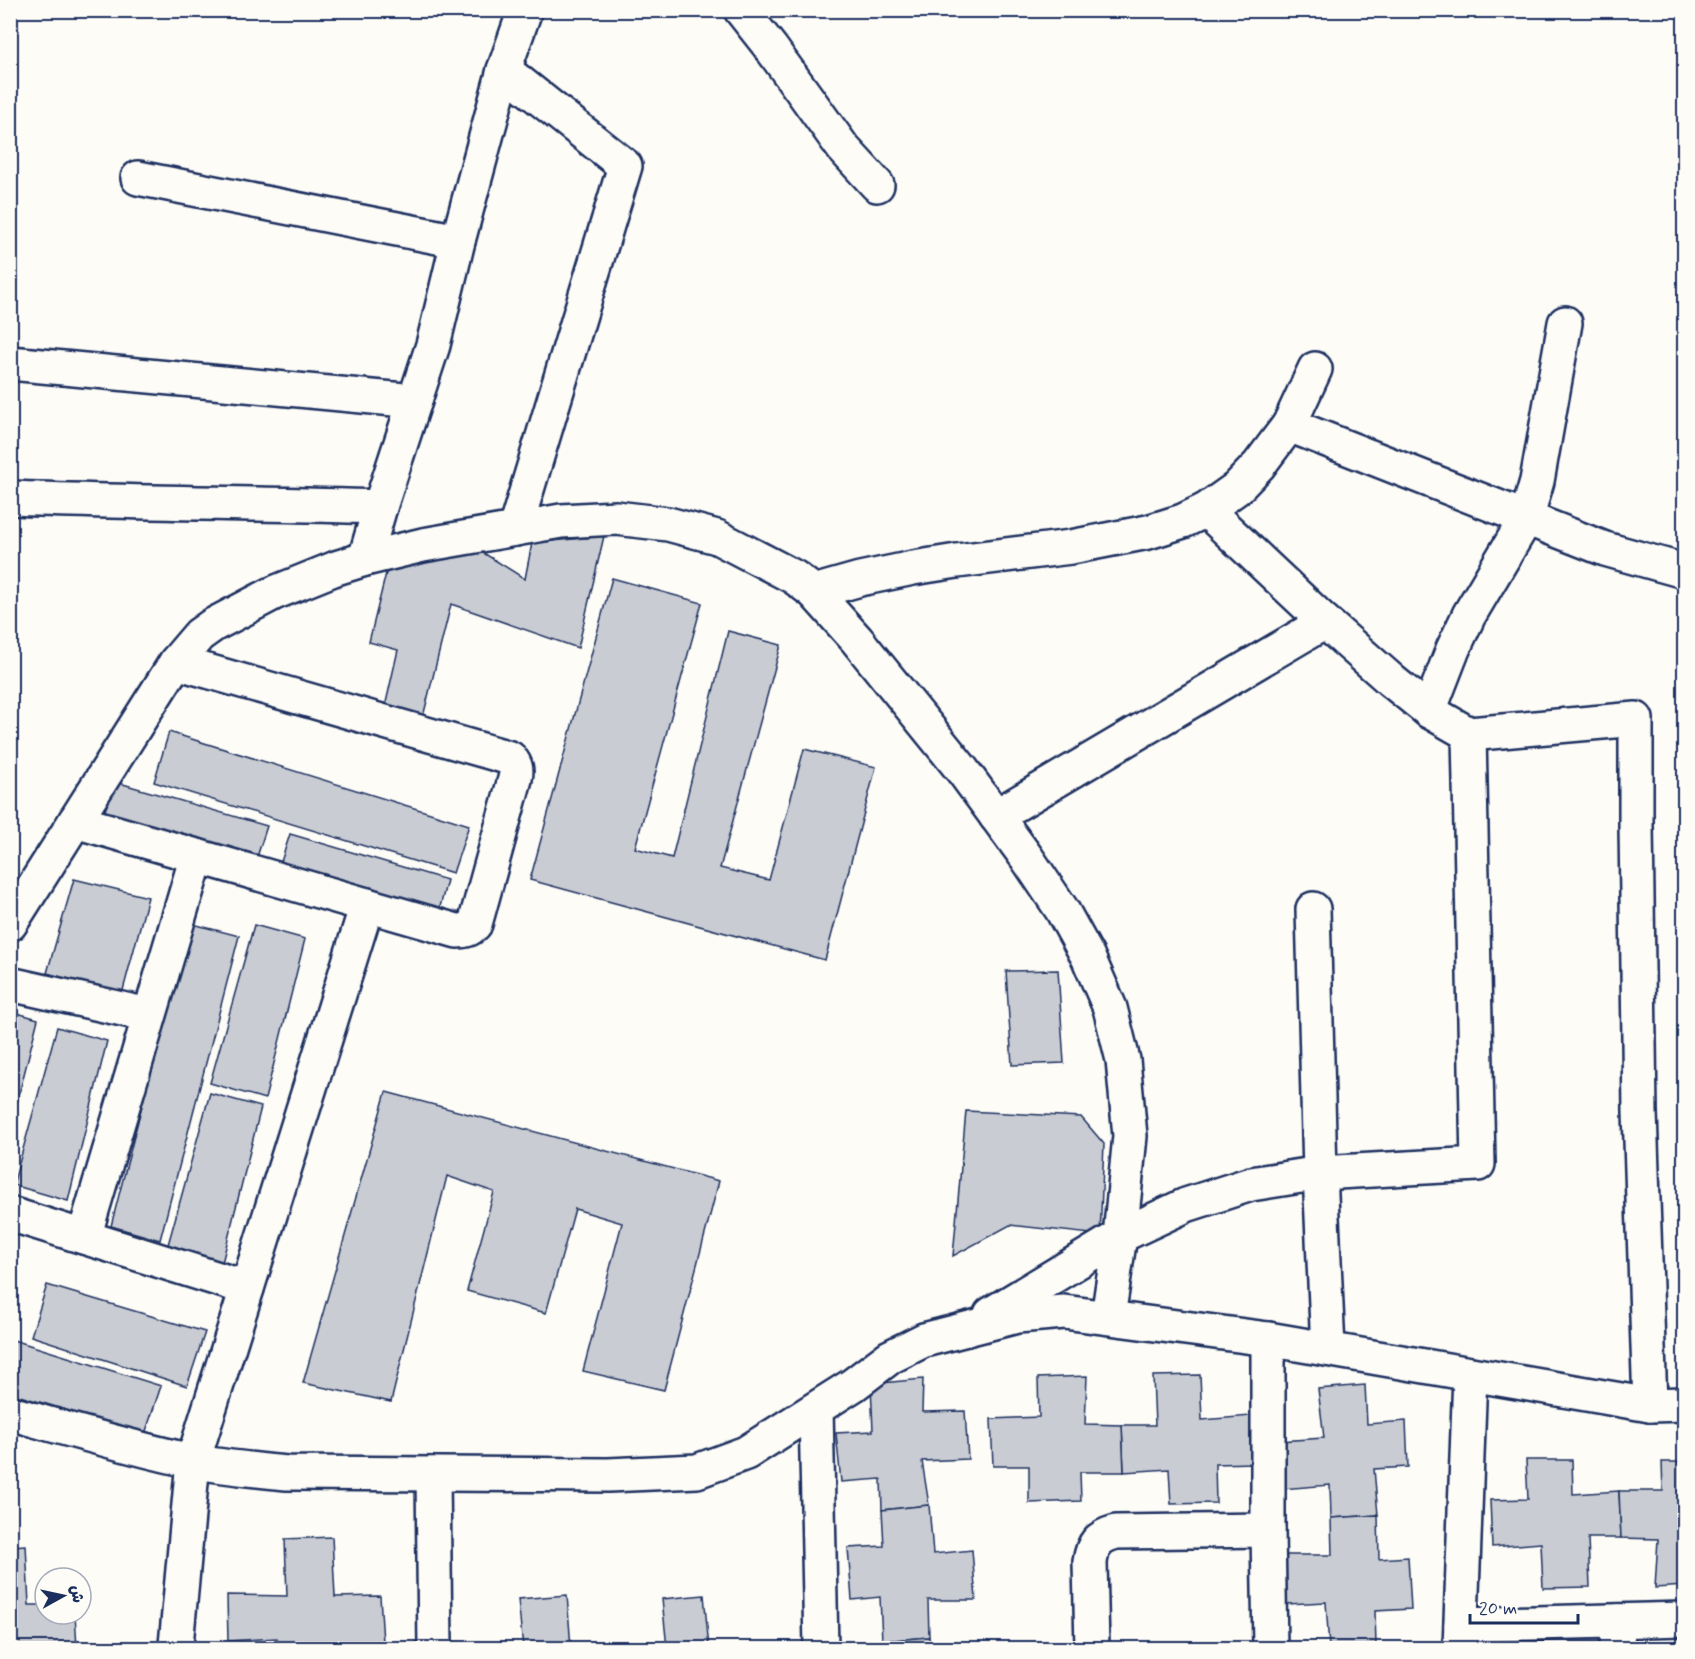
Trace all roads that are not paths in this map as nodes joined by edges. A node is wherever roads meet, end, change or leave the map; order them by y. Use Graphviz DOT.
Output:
graph roads {
  1 [pos="525,10"];
  2 [pos="741,10"];
  3 [pos="504,70"];
  4 [pos="138,178"];
  5 [pos="877,185"];
  6 [pos="459,241"];
  7 [pos="1565,323"];
  8 [pos="10,363"];
  9 [pos="1315,369"];
  10 [pos="415,401"];
  11 [pos="1289,425"];
  12 [pos="10,498"];
  13 [pos="380,507"];
  14 [pos="1206,510"];
  15 [pos="1526,519"];
  16 [pos="515,529"];
  17 [pos="365,559"];
  18 [pos="1684,571"];
  19 [pos="814,592"];
  20 [pos="1325,622"];
  21 [pos="176,663"];
  22 [pos="1429,711"];
  23 [pos="1469,735"];
  24 [pos="996,816"];
  25 [pos="75,821"];
  26 [pos="197,856"];
  27 [pos="367,905"];
  28 [pos="1313,909"];
  29 [pos="10,924"];
  30 [pos="10,984"];
  31 [pos="149,1015"];
  32 [pos="1320,1173"];
  33 [pos="10,1214"];
  34 [pos="1120,1236"];
  35 [pos="84,1237"];
  36 [pos="247,1288"];
  37 [pos="1108,1317"];
  38 [pos="969,1327"];
  39 [pos="1268,1339"];
  40 [pos="1328,1349"];
  41 [pos="1470,1374"];
  42 [pos="1684,1404"];
  43 [pos="1650,1405"];
  44 [pos="816,1409"];
  45 [pos="10,1413"];
  46 [pos="193,1461"];
  47 [pos="433,1474"];
  48 [pos="1268,1530"];
  49 [pos="1684,1619"];
  50 [pos="1617,1635"];
  51 [pos="1461,1637"];
  52 [pos="176,1645"];
  53 [pos="435,1648"];
  54 [pos="821,1648"];
  55 [pos="1092,1648"];
  56 [pos="1270,1648"];
  1 -- 3 [label="street"];
  2 -- 5 [label="street"];
  3 -- 6 [label="street"];
  3 -- 16 [label="street"];
  4 -- 6 [label="street"];
  6 -- 10 [label="street"];
  7 -- 15 [label="street"];
  8 -- 10 [label="street"];
  9 -- 11 [label="street"];
  10 -- 13 [label="street"];
  11 -- 14 [label="street"];
  11 -- 15 [label="street"];
  12 -- 13 [label="street"];
  13 -- 17 [label="street"];
  14 -- 19 [label="street"];
  14 -- 20 [label="street"];
  15 -- 18 [label="street"];
  15 -- 22 [label="street"];
  16 -- 17 [label="street"];
  16 -- 19 [label="street"];
  17 -- 21 [label="street"];
  19 -- 24 [label="street"];
  20 -- 22 [label="street"];
  20 -- 24 [label="street"];
  21 -- 25 [label="street"];
  21 -- 27 [label="street"];
  22 -- 23 [label="street"];
  23 -- 32 [label="street"];
  23 -- 43 [label="street"];
  24 -- 34 [label="street"];
  25 -- 26 [label="street"];
  25 -- 29 [label="street"];
  26 -- 27 [label="street"];
  26 -- 31 [label="street"];
  27 -- 36 [label="street"];
  28 -- 32 [label="street"];
  30 -- 31 [label="street"];
  31 -- 35 [label="street"];
  32 -- 34 [label="street"];
  32 -- 40 [label="street"];
  33 -- 35 [label="street"];
  34 -- 37 [label="street"];
  34 -- 38 [label="street"];
  35 -- 36 [label="street"];
  36 -- 46 [label="street"];
  37 -- 38 [label="street"];
  37 -- 39 [label="street"];
  38 -- 44 [label="street"];
  39 -- 40 [label="street"];
  39 -- 48 [label="street"];
  40 -- 41 [label="street"];
  41 -- 43 [label="street"];
  41 -- 51 [label="street"];
  42 -- 43 [label="street"];
  44 -- 47 [label="street"];
  44 -- 54 [label="street"];
  45 -- 46 [label="street"];
  46 -- 47 [label="street"];
  46 -- 52 [label="street"];
  47 -- 53 [label="street"];
  48 -- 55 [label="street"];
  48 -- 56 [label="street"];
  49 -- 50 [label="street"];
  50 -- 51 [label="street"];
}
